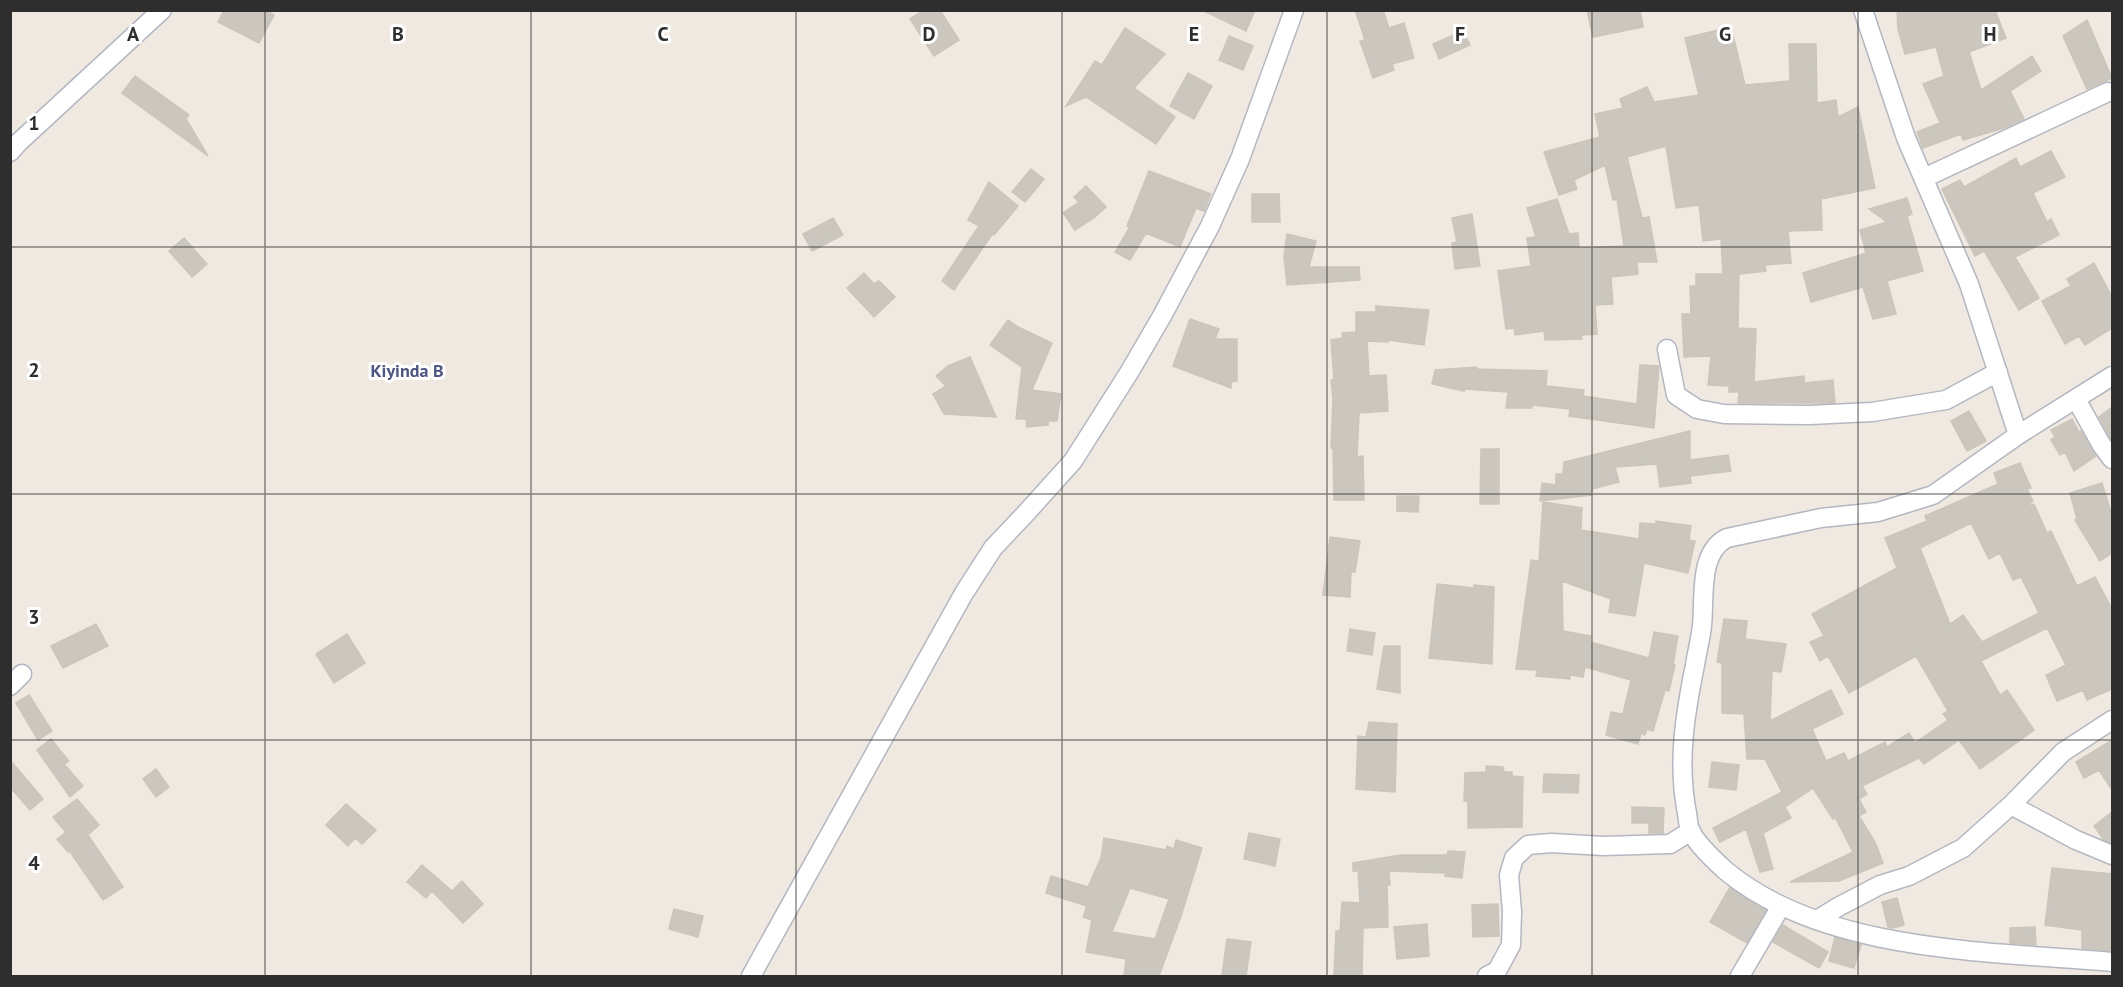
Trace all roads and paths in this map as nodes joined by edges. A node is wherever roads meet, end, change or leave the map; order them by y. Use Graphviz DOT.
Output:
graph roads {
  1 [pos="162,10"];
  2 [pos="1294,10"];
  3 [pos="1863,10"];
  4 [pos="2108,92"];
  5 [pos="10,152"];
  6 [pos="1924,178"];
  7 [pos="1667,349"];
  8 [pos="1998,372"];
  9 [pos="2112,376"];
  10 [pos="2076,399"];
  11 [pos="2018,435"];
  12 [pos="2112,459"];
  13 [pos="2112,720"];
  14 [pos="2011,805"];
  15 [pos="1691,831"];
  16 [pos="2112,855"];
  17 [pos="1781,906"];
  18 [pos="1817,921"];
  19 [pos="2112,962"];
  20 [pos="751,976"];
  21 [pos="1487,976"];
  22 [pos="1740,976"];
  1 -- 5 [label="street"];
  2 -- 20 [label="street"];
  3 -- 6 [label="street"];
  4 -- 6 [label="street"];
  6 -- 8 [label="street"];
  7 -- 8 [label="street"];
  8 -- 11 [label="street"];
  9 -- 10 [label="street"];
  10 -- 11 [label="street"];
  10 -- 12 [label="street"];
  11 -- 15 [label="street"];
  13 -- 14 [label="street"];
  14 -- 16 [label="street"];
  14 -- 18 [label="street"];
  15 -- 17 [label="street"];
  15 -- 21 [label="street"];
  17 -- 18 [label="street"];
  17 -- 22 [label="street"];
  18 -- 19 [label="street"];
}
